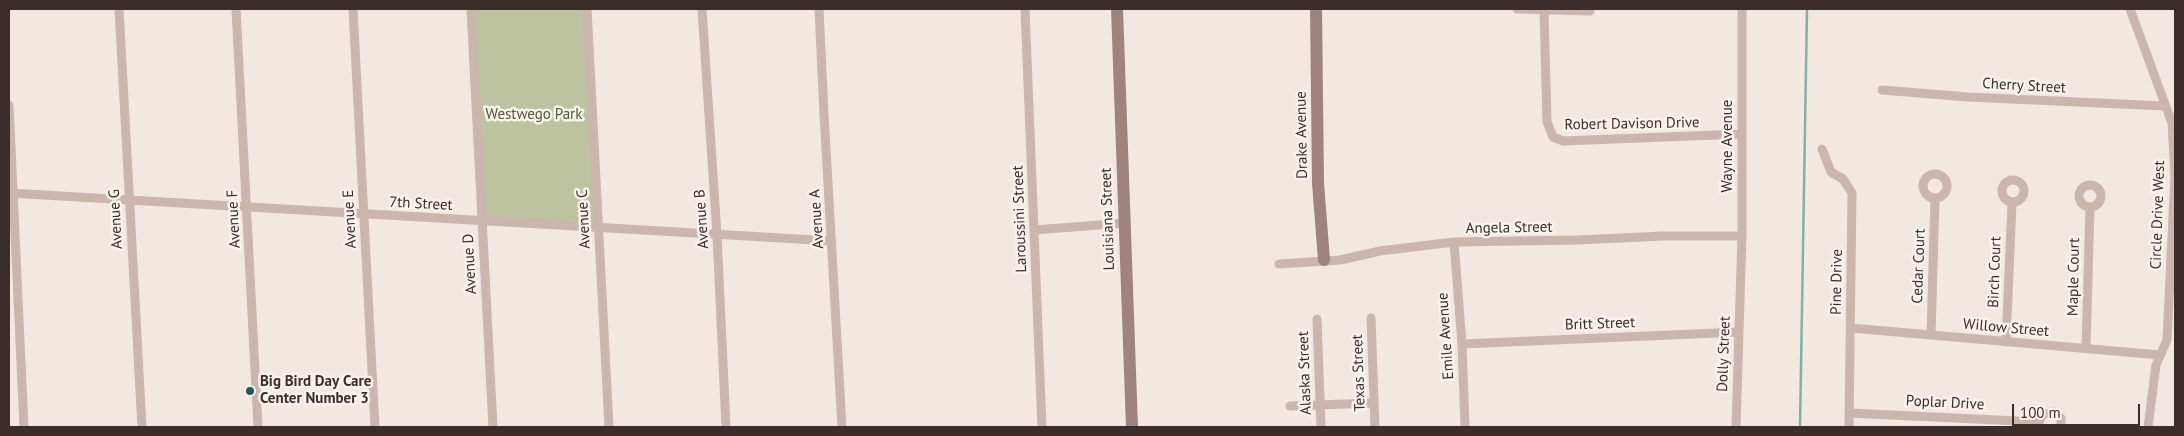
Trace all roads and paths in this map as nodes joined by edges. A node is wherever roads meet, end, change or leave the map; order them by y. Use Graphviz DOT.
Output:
graph roads {
  1 [pos="119,9"];
  2 [pos="236,9"];
  3 [pos="353,9"];
  4 [pos="471,9"];
  5 [pos="587,9"];
  6 [pos="702,9"];
  7 [pos="820,9"];
  8 [pos="1025,9"];
  9 [pos="1117,9"];
  10 [pos="1316,9"];
  11 [pos="1517,9"];
  12 [pos="1742,9"];
  13 [pos="2130,9"];
  14 [pos="1544,10"];
  15 [pos="1590,11"];
  16 [pos="1882,90"];
  17 [pos="9,105"];
  18 [pos="2165,106"];
  19 [pos="1742,134"];
  20 [pos="1822,148"];
  21 [pos="11,194"];
  22 [pos="1935,198"];
  23 [pos="128,200"];
  24 [pos="2012,203"];
  25 [pos="247,207"];
  26 [pos="2090,207"];
  27 [pos="363,214"];
  28 [pos="482,221"];
  29 [pos="1124,224"];
  30 [pos="598,228"];
  31 [pos="1034,230"];
  32 [pos="717,234"];
  33 [pos="1742,236"];
  34 [pos="832,241"];
  35 [pos="1454,242"];
  36 [pos="1324,260"];
  37 [pos="1279,264"];
  38 [pos="1740,282"];
  39 [pos="1317,318"];
  40 [pos="1371,318"];
  41 [pos="1851,328"];
  42 [pos="1739,332"];
  43 [pos="1931,335"];
  44 [pos="2006,342"];
  45 [pos="1462,344"];
  46 [pos="2086,348"];
  47 [pos="2160,355"];
  48 [pos="1374,403"];
  49 [pos="1320,405"];
  50 [pos="1290,406"];
  51 [pos="1849,413"];
  52 [pos="2040,425"];
  53 [pos="24,427"];
  54 [pos="142,427"];
  55 [pos="258,427"];
  56 [pos="374,427"];
  57 [pos="492,427"];
  58 [pos="609,427"];
  59 [pos="726,427"];
  60 [pos="842,427"];
  61 [pos="1042,427"];
  62 [pos="1132,427"];
  63 [pos="1321,427"];
  64 [pos="1375,427"];
  65 [pos="1465,427"];
  66 [pos="1736,427"];
  67 [pos="1849,427"];
  68 [pos="2061,427"];
  69 [pos="2148,427"];
  1 -- 23 [label="street, Avenue G"];
  2 -- 25 [label="street, Avenue F"];
  3 -- 27 [label="street, Avenue E"];
  4 -- 28 [label="street, Avenue D"];
  5 -- 30 [label="street, Avenue C"];
  6 -- 32 [label="street, Avenue B"];
  7 -- 34 [label="street, Avenue A"];
  8 -- 31 [label="street, Laroussini Street"];
  9 -- 29 [label="main road, Louisiana Street"];
  10 -- 36 [label="main road, Drake Avenue"];
  11 -- 14 [label="street"];
  12 -- 19 [label="street, Wayne Avenue"];
  13 -- 18 [label="street, Circle Drive West"];
  14 -- 15 [label="street"];
  14 -- 19 [label="street, Robert Davison Drive"];
  16 -- 18 [label="street, Cherry Street"];
  17 -- 21 [label="street"];
  18 -- 47 [label="street, Circle Drive West"];
  19 -- 33 [label="street, Wayne Avenue"];
  20 -- 41 [label="street, Pine Drive"];
  21 -- 23 [label="street, 7th Street"];
  21 -- 53 [label="street"];
  22 -- 43 [label="street, Cedar Court"];
  23 -- 25 [label="street, 7th Street"];
  23 -- 54 [label="street, Avenue G"];
  24 -- 44 [label="street, Birch Court"];
  25 -- 27 [label="street, 7th Street"];
  25 -- 55 [label="street, Avenue F"];
  26 -- 46 [label="street, Maple Court"];
  27 -- 28 [label="street, 7th Street"];
  27 -- 56 [label="street, Avenue E"];
  28 -- 30 [label="street, 7th Street"];
  28 -- 57 [label="street, Avenue D"];
  29 -- 31 [label="street"];
  29 -- 62 [label="main road, Louisiana Street"];
  30 -- 32 [label="street, 7th Street"];
  30 -- 58 [label="street, Avenue C"];
  31 -- 61 [label="street, Laroussini Street"];
  32 -- 34 [label="street, 7th Street"];
  32 -- 59 [label="street, Avenue B"];
  33 -- 35 [label="street, Angela Street"];
  33 -- 38 [label="street, Wayne Avenue"];
  34 -- 60 [label="street, Avenue A"];
  35 -- 36 [label="street, Angela Street"];
  35 -- 45 [label="street, Emile Avenue"];
  36 -- 37 [label="street, Angela Street"];
  38 -- 42 [label="street, Dolly Street"];
  39 -- 49 [label="street, Alaska Street"];
  40 -- 48 [label="street, Texas Street"];
  41 -- 43 [label="street, Willow Street"];
  41 -- 51 [label="street, Pine Drive"];
  42 -- 45 [label="street, Britt Street"];
  42 -- 66 [label="street, Dolly Street"];
  43 -- 44 [label="street, Willow Street"];
  44 -- 46 [label="street, Willow Street"];
  45 -- 65 [label="street, Emile Avenue"];
  46 -- 47 [label="street, Willow Street"];
  47 -- 69 [label="street, Circle Drive West"];
  48 -- 49 [label="street"];
  48 -- 64 [label="street, Texas Street"];
  49 -- 50 [label="street"];
  49 -- 63 [label="street, Alaska Street"];
  51 -- 52 [label="street, Poplar Drive"];
  51 -- 67 [label="street, Pine Drive"];
  52 -- 68 [label="street, Poplar Drive"];
}
